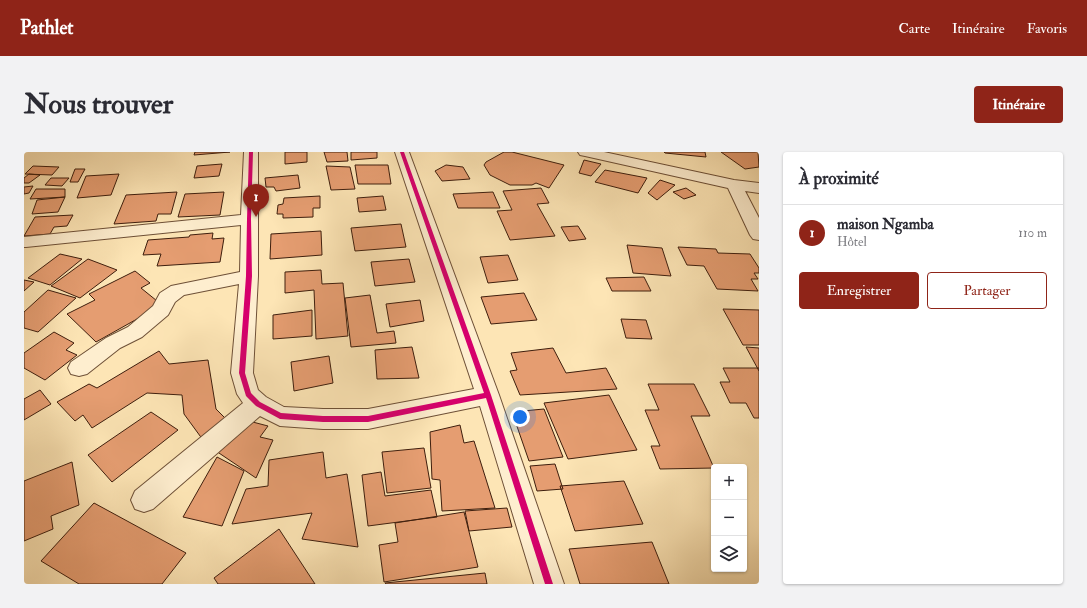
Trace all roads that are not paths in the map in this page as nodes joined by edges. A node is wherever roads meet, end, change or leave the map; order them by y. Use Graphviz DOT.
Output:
graph roads {
  1 [pos="251,152"];
  2 [pos="402,152"];
  3 [pos="585,152"];
  4 [pos="734,185"];
  5 [pos="759,188"];
  6 [pos="249,219"];
  7 [pos="759,235"];
  8 [pos="26,242"];
  9 [pos="249,276"];
  10 [pos="79,368"];
  11 [pos="488,395"];
  12 [pos="258,404"];
  13 [pos="144,500"];
  14 [pos="549,584"];
  1 -- 6 [label="street"];
  2 -- 11 [label="street"];
  3 -- 4 [label="street"];
  4 -- 5 [label="street"];
  4 -- 7 [label="street"];
  6 -- 8 [label="street"];
  6 -- 9 [label="street"];
  9 -- 10 [label="street"];
  9 -- 12 [label="street"];
  11 -- 12 [label="street"];
  11 -- 14 [label="street"];
  12 -- 13 [label="street"];
}
